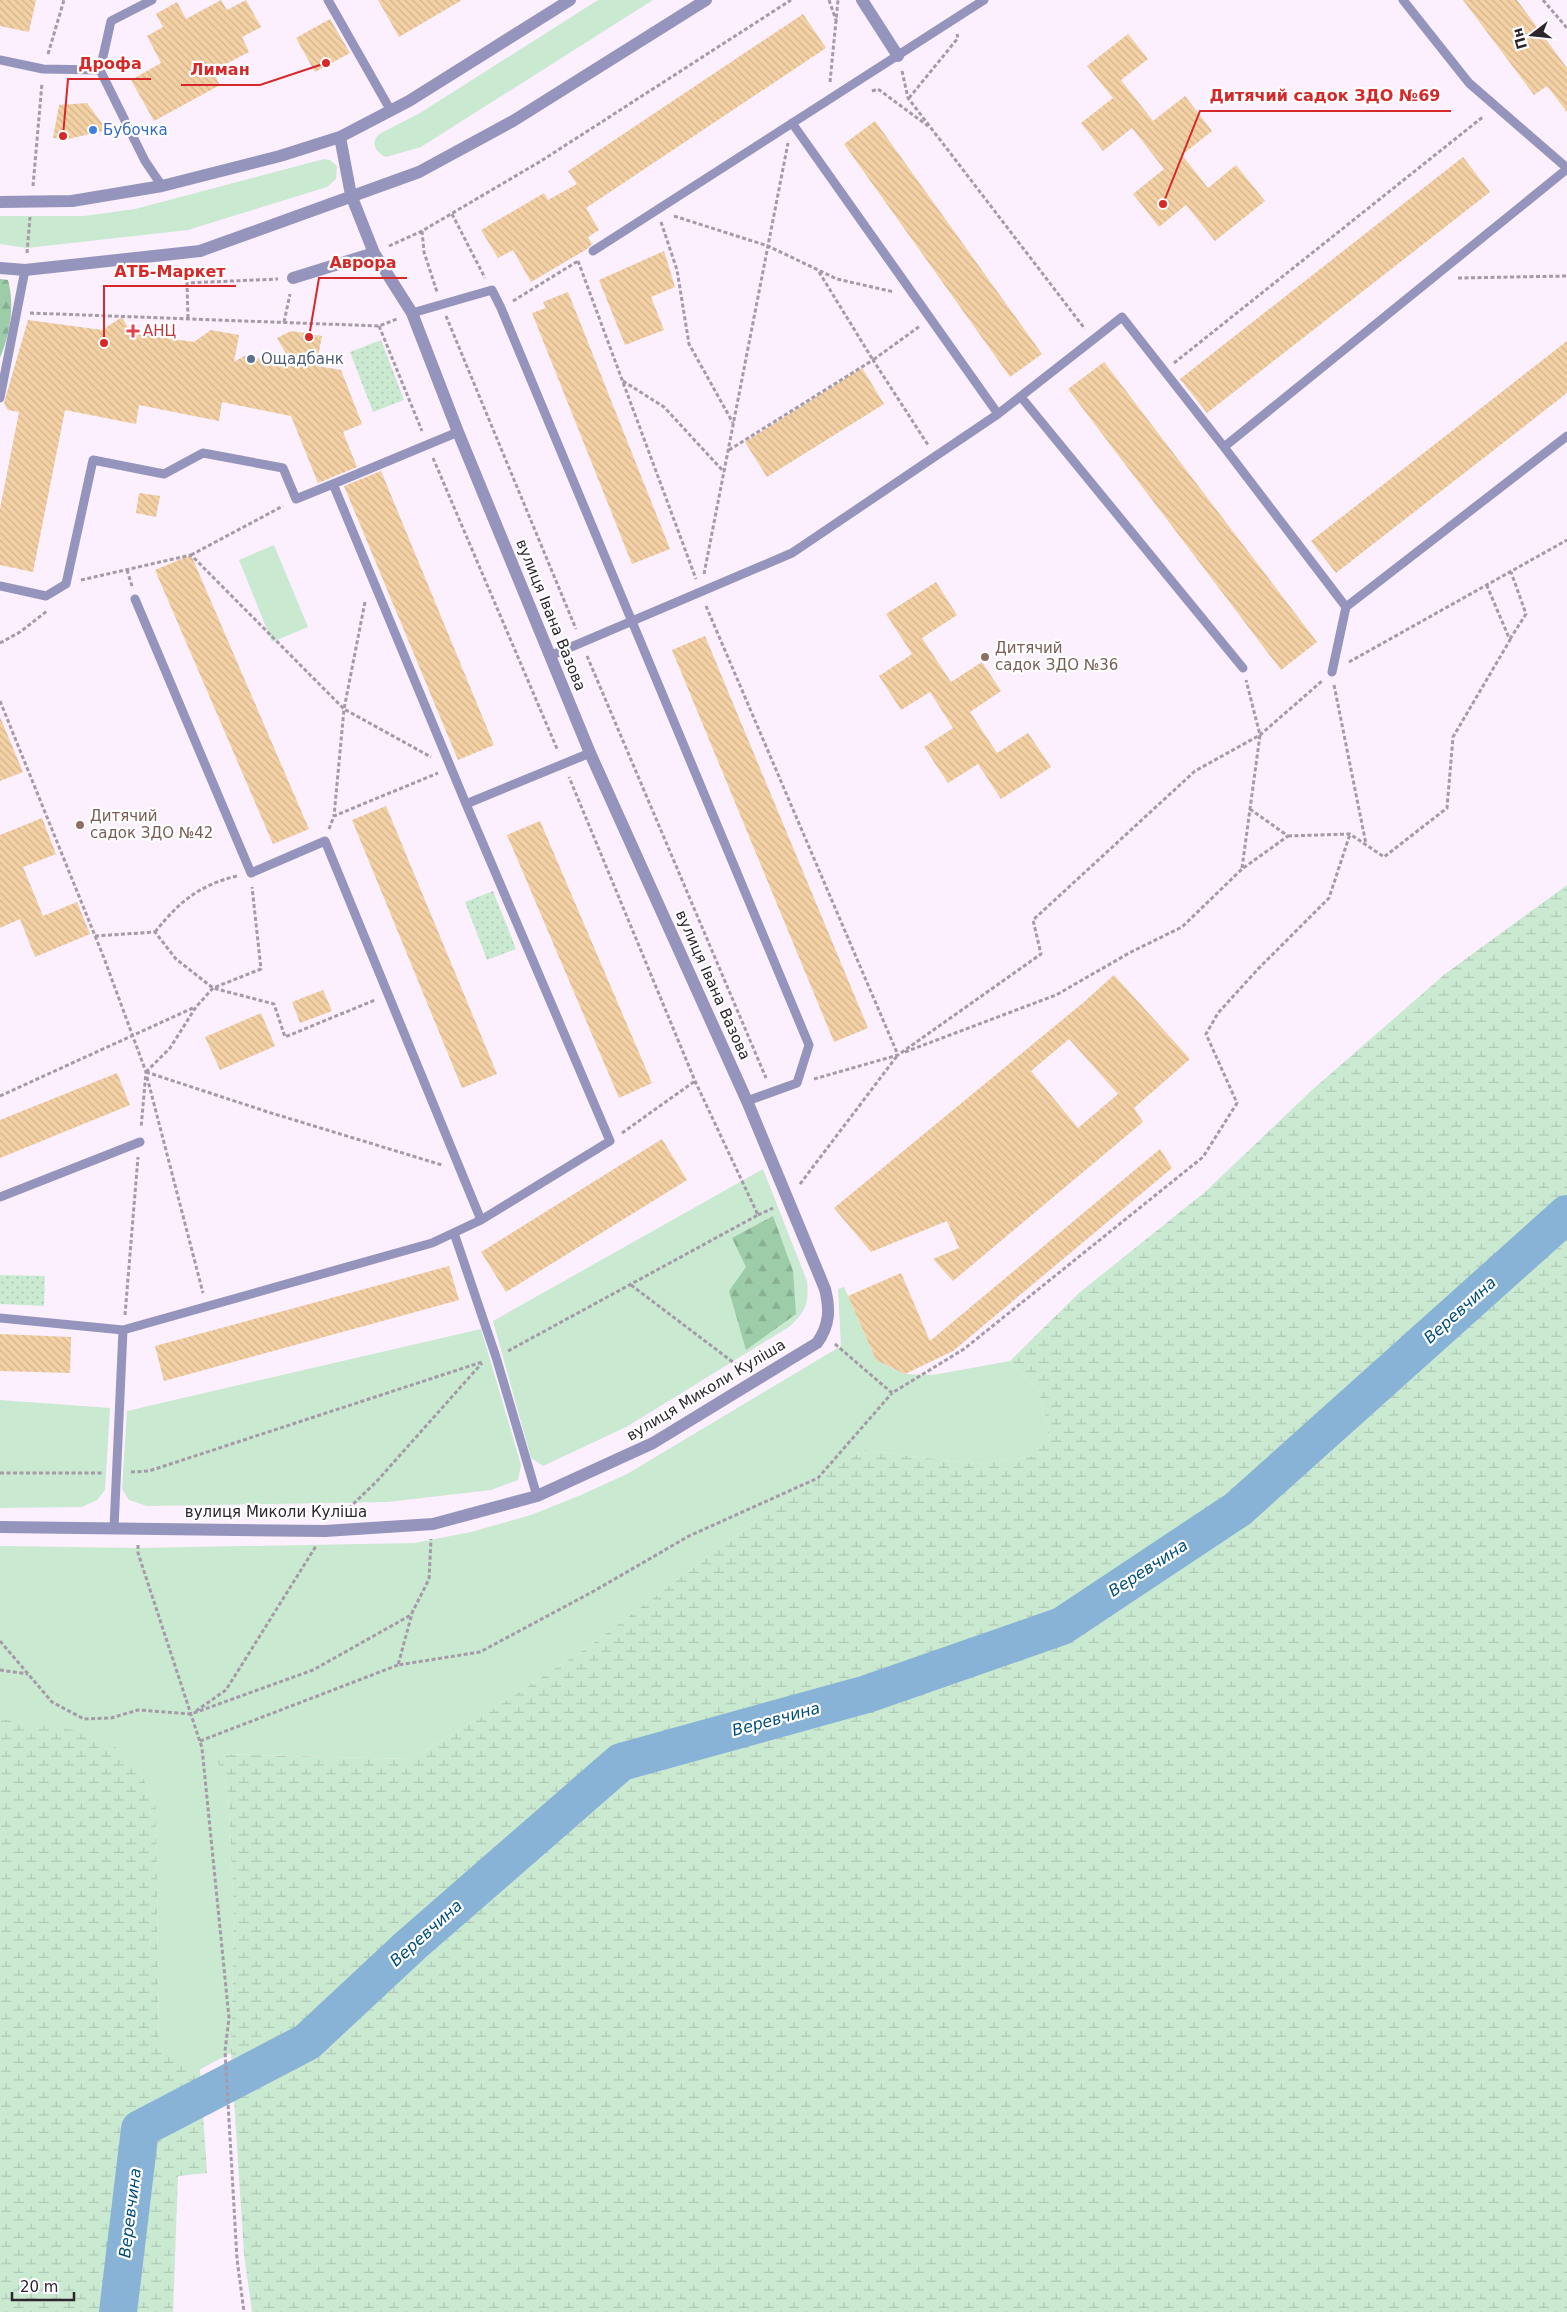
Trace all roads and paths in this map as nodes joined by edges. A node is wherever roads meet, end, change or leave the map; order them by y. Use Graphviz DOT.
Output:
graph roads {
  1 [pos="64,0"];
  2 [pos="152,0"];
  3 [pos="328,0"];
  4 [pos="570,0"];
  5 [pos="706,0"];
  6 [pos="791,0"];
  7 [pos="829,0"];
  8 [pos="838,0"];
  9 [pos="862,0"];
  10 [pos="984,0"];
  11 [pos="1403,0"];
  12 [pos="1543,0"];
  13 [pos="956,18"];
  14 [pos="837,23"];
  15 [pos="1567,28"];
  16 [pos="898,56"];
  17 [pos="0,60"];
  18 [pos="43,69"];
  19 [pos="100,70"];
  20 [pos="870,92"];
  21 [pos="908,98"];
  22 [pos="828,100"];
  23 [pos="1497,107"];
  24 [pos="391,111"];
  25 [pos="792,123"];
  26 [pos="933,129"];
  27 [pos="340,137"];
  28 [pos="1567,169"];
  29 [pos="162,186"];
  30 [pos="32,194"];
  31 [pos="351,195"];
  32 [pos="0,202"];
  33 [pos="657,210"];
  34 [pos="31,213"];
  35 [pos="452,214"];
  36 [pos="422,232"];
  37 [pos="768,246"];
  38 [pos="593,251"];
  39 [pos="374,254"];
  40 [pos="578,261"];
  41 [pos="0,268"];
  42 [pos="25,270"];
  43 [pos="818,270"];
  44 [pos="1567,276"];
  45 [pos="293,278"];
  46 [pos="1432,278"];
  47 [pos="492,290"];
  48 [pos="916,297"];
  49 [pos="441,304"];
  50 [pos="501,308"];
  51 [pos="17,312"];
  52 [pos="412,313"];
  53 [pos="188,318"];
  54 [pos="931,319"];
  55 [pos="284,322"];
  56 [pos="379,326"];
  57 [pos="1093,340"];
  58 [pos="873,360"];
  59 [pos="1164,371"];
  60 [pos="622,381"];
  61 [pos="1021,396"];
  62 [pos="0,398"];
  63 [pos="998,414"];
  64 [pos="733,423"];
  65 [pos="458,432"];
  66 [pos="1567,436"];
  67 [pos="427,445"];
  68 [pos="1224,447"];
  69 [pos="728,450"];
  70 [pos="935,457"];
  71 [pos="724,472"];
  72 [pos="333,484"];
  73 [pos="296,499"];
  74 [pos="1567,540"];
  75 [pos="191,555"];
  76 [pos="1511,572"];
  77 [pos="371,574"];
  78 [pos="66,584"];
  79 [pos="0,586"];
  80 [pos="1487,586"];
  81 [pos="700,592"];
  82 [pos="135,599"];
  83 [pos="1346,607"];
  84 [pos="631,621"];
  85 [pos="1510,640"];
  86 [pos="582,642"];
  87 [pos="0,643"];
  88 [pos="550,656"];
  89 [pos="1244,668"];
  90 [pos="1332,672"];
  91 [pos="0,701"];
  92 [pos="344,709"];
  93 [pos="1260,735"];
  94 [pos="590,753"];
  95 [pos="564,764"];
  96 [pos="451,768"];
  97 [pos="466,804"];
  98 [pos="1250,810"];
  99 [pos="334,816"];
  100 [pos="1350,834"];
  101 [pos="1288,836"];
  102 [pos="325,841"];
  103 [pos="1366,844"];
  104 [pos="1242,869"];
  105 [pos="251,873"];
  106 [pos="155,932"];
  107 [pos="95,936"];
  108 [pos="213,988"];
  109 [pos="388,995"];
  110 [pos="196,1007"];
  111 [pos="132,1036"];
  112 [pos="898,1055"];
  113 [pos="146,1072"];
  114 [pos="695,1081"];
  115 [pos="797,1083"];
  116 [pos="772,1093"];
  117 [pos="0,1096"];
  118 [pos="747,1100"];
  119 [pos="610,1141"];
  120 [pos="140,1142"];
  121 [pos="460,1170"];
  122 [pos="0,1197"];
  123 [pos="788,1200"];
  124 [pos="481,1220"];
  125 [pos="454,1233"];
  126 [pos="631,1285"];
  127 [pos="207,1308"];
  128 [pos="0,1318"];
  129 [pos="123,1330"];
  130 [pos="824,1334"];
  131 [pos="496,1357"];
  132 [pos="484,1361"];
  133 [pos="756,1380"];
  134 [pos="892,1393"];
  135 [pos="0,1473"];
  136 [pos="115,1473"];
  137 [pos="537,1496"];
  138 [pos="432,1524"];
  139 [pos="0,1527"];
  140 [pos="137,1527"];
  141 [pos="114,1528"];
  142 [pos="325,1531"];
  143 [pos="413,1610"];
  144 [pos="0,1641"];
  145 [pos="398,1665"];
  146 [pos="0,1670"];
  147 [pos="28,1674"];
  148 [pos="191,1714"];
  149 [pos="200,1741"];
  150 [pos="244,2312"];
  1 -- 18 [label="path"];
  2 -- 19 [label="lane"];
  3 -- 24 [label="lane"];
  4 -- 24 [label="street"];
  5 -- 31 [label="street"];
  6 -- 35 [label="path"];
  7 -- 14 [label="path"];
  8 -- 14 [label="path"];
  9 -- 16 [label="street"];
  10 -- 13 [label="lane"];
  11 -- 23 [label="lane"];
  12 -- 15 [label="path"];
  13 -- 16 [label="lane"];
  13 -- 21 [label="path"];
  14 -- 22 [label="path"];
  16 -- 21 [label="path"];
  16 -- 22 [label="lane"];
  17 -- 18 [label="lane"];
  18 -- 19 [label="lane"];
  18 -- 30 [label="path"];
  19 -- 29 [label="lane"];
  20 -- 26 [label="path"];
  21 -- 26 [label="path"];
  22 -- 25 [label="lane"];
  23 -- 28 [label="lane"];
  23 -- 59 [label="path"];
  24 -- 27 [label="street"];
  25 -- 33 [label="lane"];
  25 -- 37 [label="path"];
  25 -- 48 [label="lane"];
  26 -- 57 [label="path"];
  27 -- 29 [label="street"];
  27 -- 31 [label="street, вулиця Івана Вазова"];
  28 -- 46 [label="lane"];
  29 -- 32 [label="street"];
  31 -- 39 [label="street, вулиця Івана Вазова"];
  31 -- 42 [label="street"];
  33 -- 37 [label="path"];
  33 -- 38 [label="lane"];
  33 -- 64 [label="path"];
  34 -- 42 [label="path"];
  35 -- 36 [label="path"];
  35 -- 47 [label="path"];
  36 -- 39 [label="path"];
  36 -- 49 [label="path"];
  37 -- 43 [label="path"];
  37 -- 64 [label="path"];
  38 -- 40 [label="path"];
  39 -- 45 [label="street"];
  39 -- 52 [label="street, вулиця Івана Вазова"];
  40 -- 50 [label="path"];
  40 -- 60 [label="path"];
  41 -- 42 [label="street"];
  42 -- 51 [label="lane"];
  43 -- 48 [label="path"];
  43 -- 58 [label="path"];
  44 -- 46 [label="path"];
  45 -- 53 [label="path"];
  45 -- 55 [label="path"];
  46 -- 68 [label="lane"];
  47 -- 49 [label="lane"];
  47 -- 50 [label="lane"];
  48 -- 54 [label="lane"];
  49 -- 52 [label="lane"];
  49 -- 86 [label="path"];
  50 -- 84 [label="lane"];
  51 -- 53 [label="path"];
  51 -- 62 [label="lane"];
  52 -- 56 [label="path"];
  52 -- 65 [label="street, вулиця Івана Вазова"];
  53 -- 55 [label="path"];
  54 -- 58 [label="path"];
  54 -- 63 [label="lane"];
  55 -- 56 [label="path"];
  56 -- 67 [label="path"];
  57 -- 59 [label="lane"];
  57 -- 61 [label="lane"];
  58 -- 69 [label="path"];
  58 -- 70 [label="path"];
  59 -- 68 [label="lane"];
  60 -- 71 [label="path"];
  60 -- 81 [label="path"];
  61 -- 63 [label="lane"];
  61 -- 89 [label="lane"];
  63 -- 70 [label="lane"];
  64 -- 69 [label="path"];
  65 -- 67 [label="lane"];
  65 -- 88 [label="street, вулиця Івана Вазова"];
  66 -- 83 [label="lane"];
  67 -- 72 [label="lane"];
  67 -- 95 [label="path"];
  68 -- 83 [label="lane"];
  69 -- 71 [label="path"];
  70 -- 81 [label="lane"];
  71 -- 81 [label="path"];
  72 -- 73 [label="lane"];
  72 -- 77 [label="lane"];
  73 -- 75 [label="path"];
  73 -- 78 [label="lane"];
  74 -- 76 [label="path"];
  75 -- 78 [label="path"];
  75 -- 92 [label="path"];
  76 -- 80 [label="path"];
  76 -- 85 [label="path"];
  77 -- 92 [label="path"];
  77 -- 96 [label="lane"];
  78 -- 79 [label="lane"];
  78 -- 87 [label="path"];
  80 -- 85 [label="path"];
  80 -- 90 [label="path"];
  81 -- 84 [label="lane"];
  81 -- 112 [label="path"];
  82 -- 105 [label="lane"];
  83 -- 90 [label="lane"];
  84 -- 86 [label="lane"];
  84 -- 115 [label="lane"];
  85 -- 103 [label="path"];
  86 -- 88 [label="lane"];
  86 -- 116 [label="path"];
  88 -- 94 [label="street, вулиця Івана Вазова"];
  89 -- 93 [label="path"];
  90 -- 93 [label="path"];
  90 -- 103 [label="path"];
  91 -- 107 [label="path"];
  92 -- 96 [label="path"];
  92 -- 99 [label="path"];
  93 -- 98 [label="path"];
  93 -- 112 [label="path"];
  94 -- 95 [label="lane"];
  94 -- 118 [label="street, вулиця Івана Вазова"];
  95 -- 97 [label="lane"];
  95 -- 114 [label="path"];
  96 -- 97 [label="lane"];
  96 -- 99 [label="path"];
  97 -- 119 [label="lane"];
  98 -- 101 [label="path"];
  98 -- 104 [label="path"];
  99 -- 102 [label="path"];
  100 -- 101 [label="path"];
  100 -- 103 [label="path"];
  100 -- 134 [label="path"];
  101 -- 104 [label="path"];
  102 -- 105 [label="lane"];
  102 -- 109 [label="lane"];
  104 -- 112 [label="path"];
  105 -- 106 [label="path"];
  105 -- 108 [label="path"];
  106 -- 107 [label="path"];
  106 -- 108 [label="path"];
  107 -- 111 [label="path"];
  108 -- 109 [label="path"];
  108 -- 110 [label="path"];
  109 -- 121 [label="lane"];
  110 -- 111 [label="path"];
  110 -- 113 [label="path"];
  111 -- 113 [label="path"];
  111 -- 117 [label="path"];
  112 -- 115 [label="path"];
  112 -- 123 [label="path"];
  113 -- 120 [label="path"];
  113 -- 121 [label="path"];
  113 -- 127 [label="path"];
  114 -- 119 [label="path"];
  114 -- 126 [label="path"];
  115 -- 116 [label="lane"];
  116 -- 118 [label="lane"];
  118 -- 123 [label="street"];
  119 -- 124 [label="lane"];
  120 -- 122 [label="lane"];
  120 -- 129 [label="path"];
  121 -- 124 [label="lane"];
  123 -- 130 [label="street"];
  124 -- 125 [label="lane"];
  125 -- 127 [label="lane"];
  125 -- 131 [label="lane"];
  126 -- 131 [label="path"];
  126 -- 133 [label="path"];
  127 -- 129 [label="lane"];
  128 -- 129 [label="lane"];
  129 -- 136 [label="lane"];
  130 -- 133 [label="street, вулиця Миколи Куліша"];
  130 -- 134 [label="path"];
  131 -- 132 [label="path"];
  131 -- 137 [label="lane"];
  132 -- 136 [label="path"];
  132 -- 142 [label="path"];
  133 -- 137 [label="street, вулиця Миколи Куліша"];
  134 -- 145 [label="path"];
  135 -- 136 [label="path"];
  136 -- 141 [label="lane"];
  137 -- 138 [label="street, вулиця Миколи Куліша"];
  138 -- 142 [label="street, вулиця Миколи Куліша"];
  138 -- 143 [label="path"];
  139 -- 141 [label="street, вулиця Миколи Куліша"];
  140 -- 141 [label="street, вулиця Миколи Куліша"];
  140 -- 142 [label="street, вулиця Миколи Куліша"];
  140 -- 148 [label="path"];
  142 -- 148 [label="path"];
  143 -- 145 [label="path"];
  143 -- 148 [label="path"];
  144 -- 147 [label="path"];
  145 -- 149 [label="path"];
  146 -- 147 [label="path"];
  147 -- 148 [label="path"];
  148 -- 149 [label="path"];
  149 -- 150 [label="path"];
}
